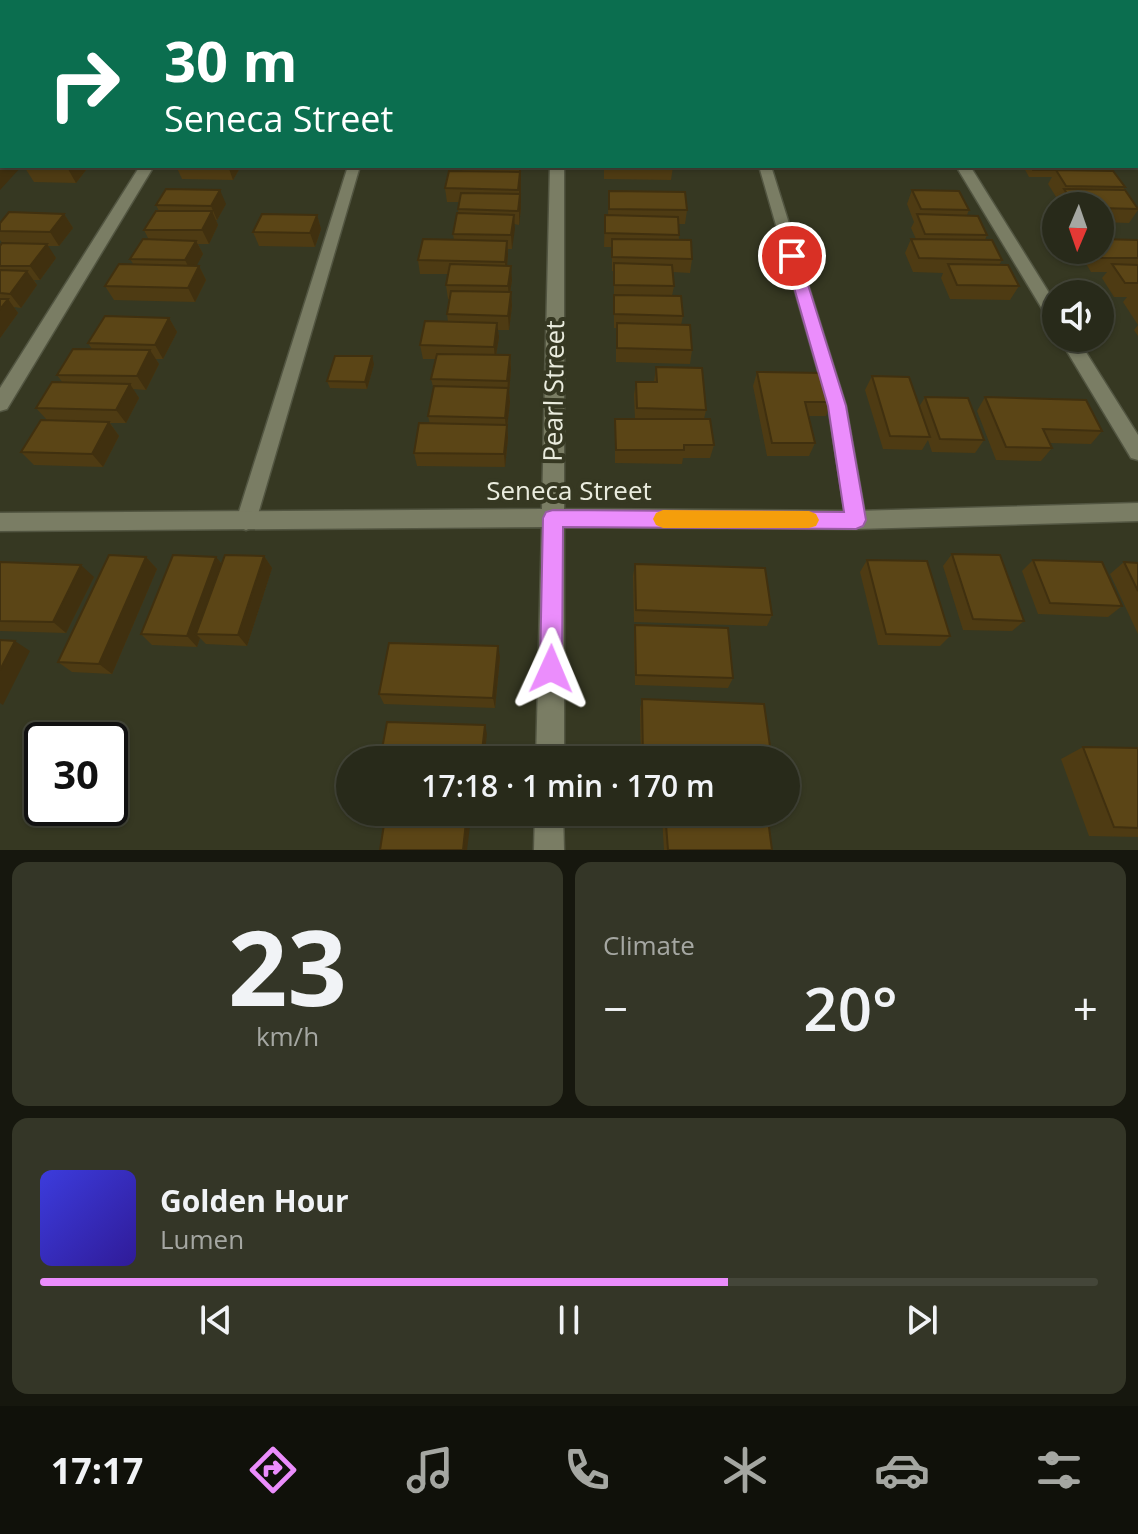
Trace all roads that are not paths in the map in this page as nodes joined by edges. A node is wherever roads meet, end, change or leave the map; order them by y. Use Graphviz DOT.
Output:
graph roads {
  1 [pos="146,168"];
  2 [pos="353,168"];
  3 [pos="557,168"];
  4 [pos="766,168"];
  5 [pos="964,168"];
  6 [pos="1042,295"];
  7 [pos="1077,352"];
  8 [pos="1,401"];
  9 [pos="1138,452"];
  10 [pos="1138,512"];
  11 [pos="553,518"];
  12 [pos="856,520"];
  13 [pos="246,521"];
  14 [pos="0,522"];
  15 [pos="550,746"];
  16 [pos="549,826"];
  17 [pos="549,850"];
  1 -- 8 [label="street"];
  2 -- 13 [label="lane"];
  3 -- 11 [label="street, Pearl Street"];
  4 -- 12 [label="lane"];
  5 -- 6 [label="street"];
  7 -- 9 [label="street"];
  10 -- 12 [label="street, Seneca Street"];
  11 -- 12 [label="street, Seneca Street"];
  11 -- 13 [label="street, Seneca Street"];
  11 -- 15 [label="street, Pearl Street"];
  13 -- 14 [label="street, Seneca Street"];
  16 -- 17 [label="street"];
}
